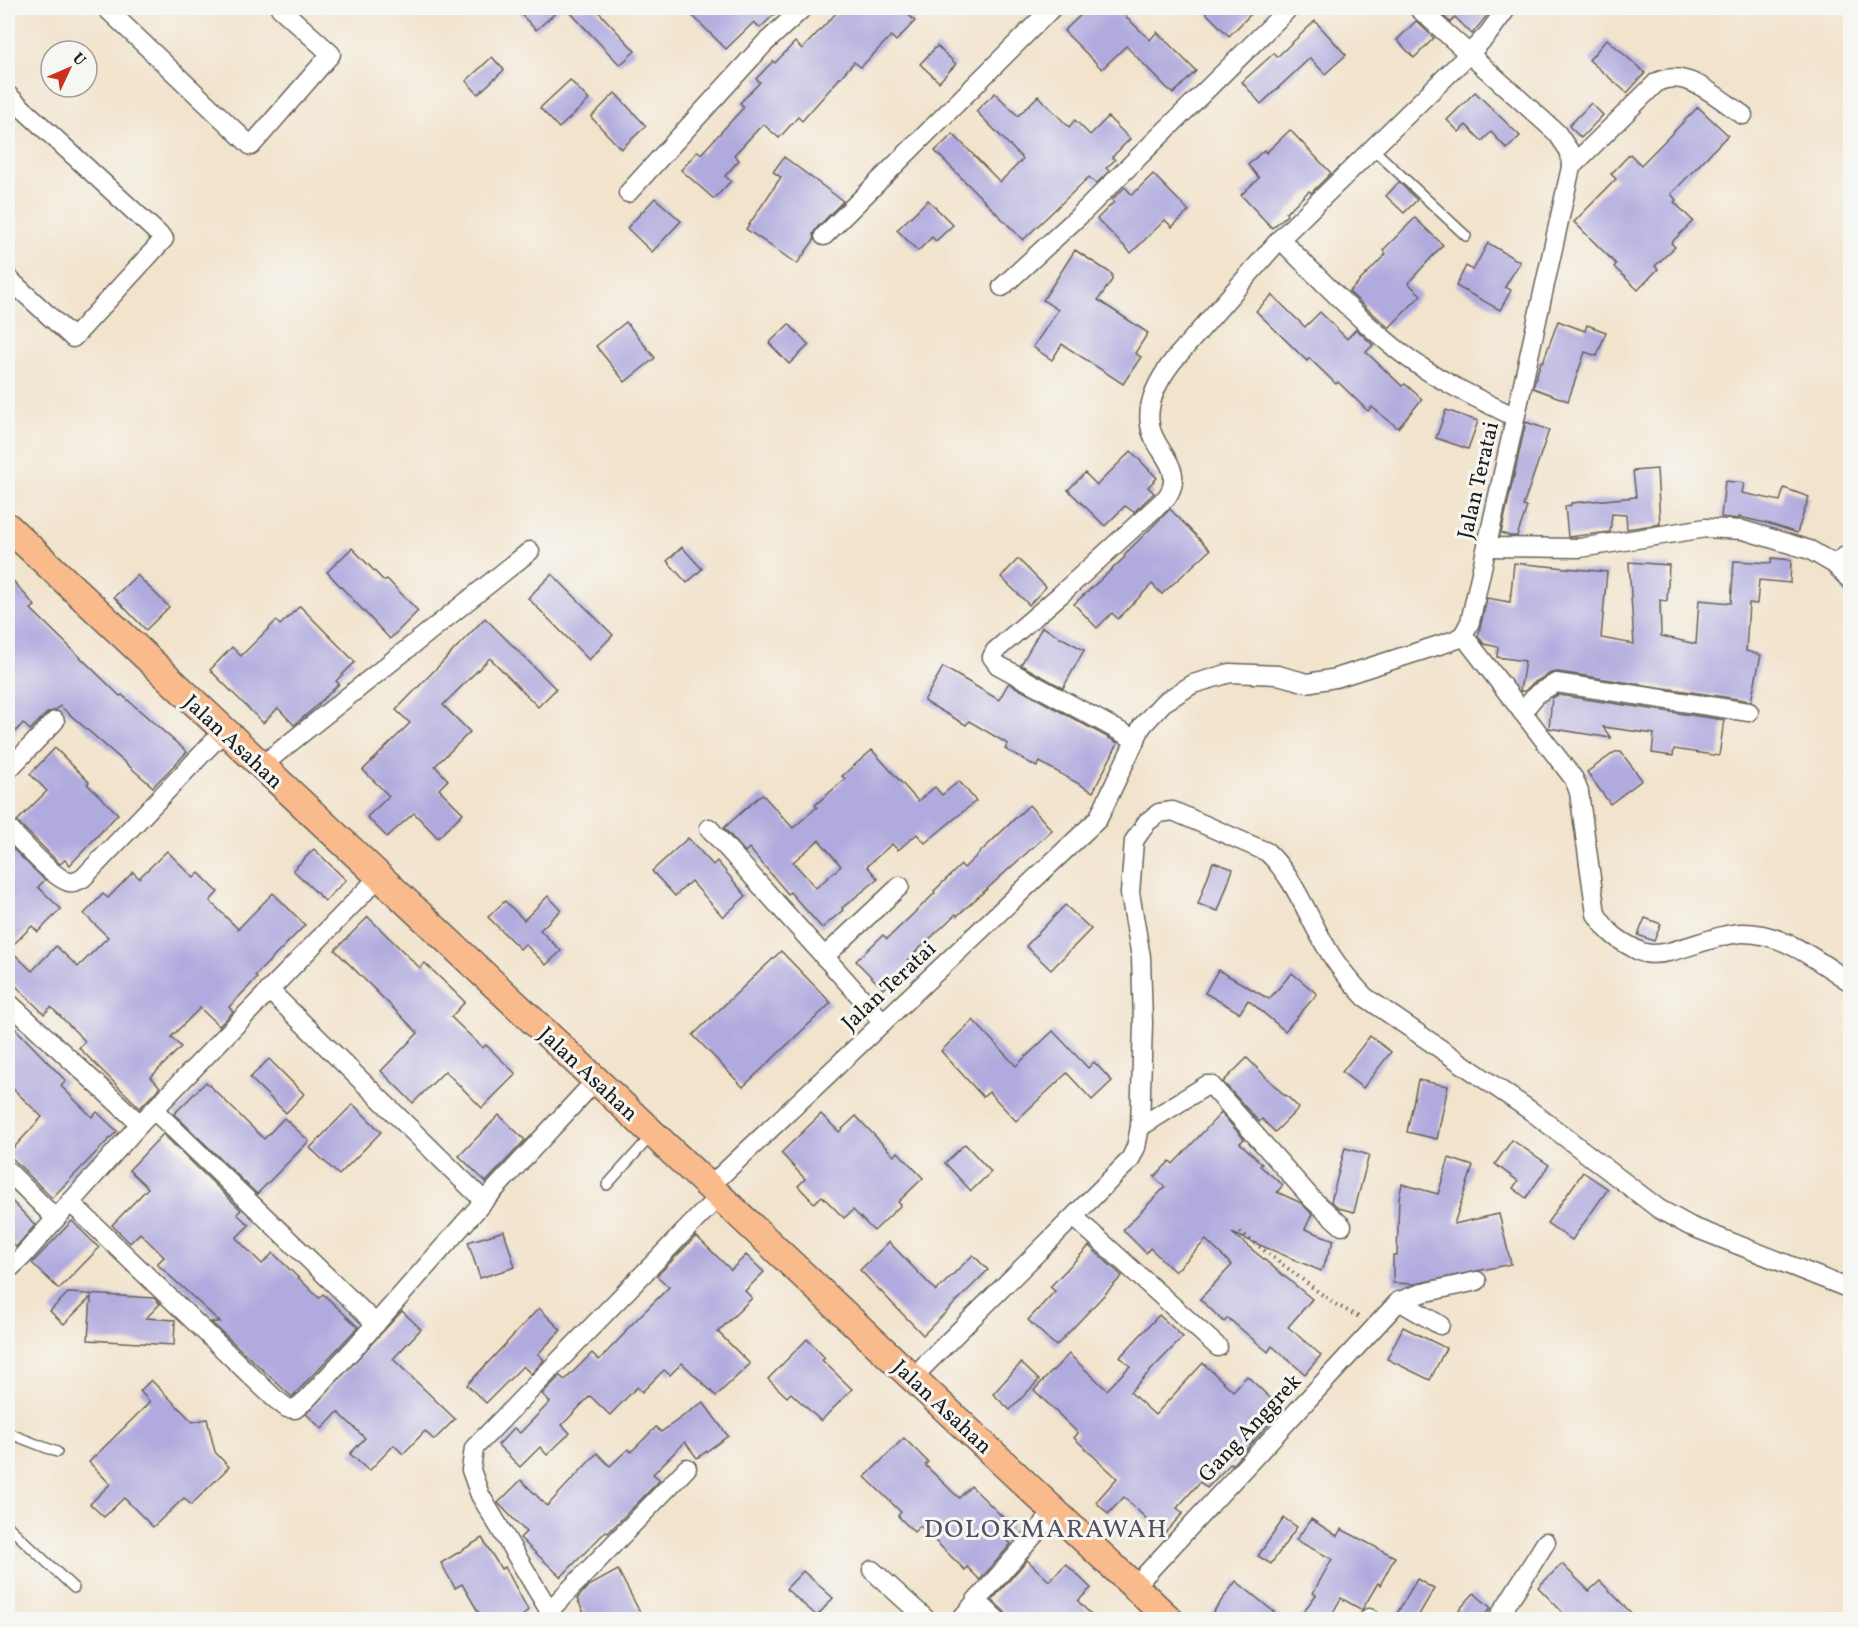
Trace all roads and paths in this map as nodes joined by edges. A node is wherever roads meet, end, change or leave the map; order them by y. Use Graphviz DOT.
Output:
graph roads {
  1 [pos="106,8"];
  2 [pos="280,8"];
  3 [pos="803,8"];
  4 [pos="1052,8"];
  5 [pos="1288,8"];
  6 [pos="1418,8"];
  7 [pos="1507,8"];
  8 [pos="1469,54"];
  9 [pos="8,96"];
  10 [pos="1743,116"];
  11 [pos="1372,149"];
  12 [pos="1571,167"];
  13 [pos="628,193"];
  14 [pos="824,236"];
  15 [pos="1466,236"];
  16 [pos="1280,239"];
  17 [pos="8,278"];
  18 [pos="1002,287"];
  19 [pos="1515,417"];
  20 [pos="8,527"];
  21 [pos="1486,547"];
  22 [pos="530,550"];
  23 [pos="1851,554"];
  24 [pos="1834,564"];
  25 [pos="1851,580"];
  26 [pos="1463,634"];
  27 [pos="1522,712"];
  28 [pos="1749,712"];
  29 [pos="56,721"];
  30 [pos="224,731"];
  31 [pos="1136,740"];
  32 [pos="261,766"];
  33 [pos="8,770"];
  34 [pos="8,828"];
  35 [pos="709,828"];
  36 [pos="379,877"];
  37 [pos="900,886"];
  38 [pos="824,957"];
  39 [pos="1847,980"];
  40 [pos="269,990"];
  41 [pos="8,1002"];
  42 [pos="883,1022"];
  43 [pos="597,1079"];
  44 [pos="154,1110"];
  45 [pos="140,1124"];
  46 [pos="1140,1127"];
  47 [pos="654,1133"];
  48 [pos="8,1171"];
  49 [pos="607,1185"];
  50 [pos="715,1191"];
  51 [pos="484,1201"];
  52 [pos="70,1202"];
  53 [pos="1074,1217"];
  54 [pos="56,1218"];
  55 [pos="1342,1226"];
  56 [pos="1240,1232"];
  57 [pos="8,1270"];
  58 [pos="1477,1281"];
  59 [pos="1851,1288"];
  60 [pos="1399,1300"];
  61 [pos="376,1324"];
  62 [pos="1440,1325"];
  63 [pos="1376,1326"];
  64 [pos="1218,1347"];
  65 [pos="913,1377"];
  66 [pos="8,1433"];
  67 [pos="57,1452"];
  68 [pos="687,1468"];
  69 [pos="1055,1511"];
  70 [pos="8,1526"];
  71 [pos="1546,1542"];
  72 [pos="872,1570"];
  73 [pos="1135,1586"];
  74 [pos="74,1588"];
  75 [pos="976,1600"];
  76 [pos="553,1615"];
  77 [pos="927,1620"];
  78 [pos="960,1620"];
  79 [pos="997,1620"];
  80 [pos="1170,1620"];
  81 [pos="1497,1620"];
  1 -- 2 [label="street"];
  3 -- 13 [label="street"];
  4 -- 14 [label="street"];
  5 -- 18 [label="street"];
  6 -- 8 [label="street"];
  7 -- 8 [label="street"];
  8 -- 11 [label="street"];
  8 -- 12 [label="street"];
  9 -- 17 [label="street"];
  10 -- 12 [label="street"];
  11 -- 15 [label="lane"];
  11 -- 16 [label="street"];
  12 -- 19 [label="street, Jalan Teratai"];
  16 -- 19 [label="street"];
  16 -- 31 [label="street"];
  19 -- 21 [label="street, Jalan Teratai"];
  20 -- 30 [label="main road, Jalan Asahan"];
  21 -- 24 [label="street"];
  21 -- 26 [label="street, Jalan Teratai"];
  22 -- 32 [label="street"];
  23 -- 24 [label="street"];
  24 -- 25 [label="street"];
  26 -- 27 [label="street"];
  26 -- 31 [label="street"];
  27 -- 28 [label="street"];
  27 -- 39 [label="street"];
  29 -- 33 [label="street"];
  30 -- 32 [label="main road, Jalan Asahan"];
  30 -- 34 [label="street"];
  31 -- 42 [label="street, Jalan Teratai"];
  32 -- 36 [label="main road, Jalan Asahan"];
  35 -- 38 [label="street"];
  36 -- 40 [label="street"];
  36 -- 43 [label="main road, Jalan Asahan"];
  37 -- 38 [label="street"];
  38 -- 42 [label="street"];
  40 -- 44 [label="street"];
  40 -- 51 [label="street"];
  41 -- 45 [label="street"];
  42 -- 50 [label="street, Jalan Teratai"];
  43 -- 47 [label="main road, Jalan Asahan"];
  43 -- 51 [label="street"];
  44 -- 45 [label="street"];
  44 -- 61 [label="street"];
  45 -- 52 [label="street"];
  46 -- 53 [label="street"];
  46 -- 55 [label="street"];
  46 -- 59 [label="street"];
  47 -- 49 [label="lane"];
  47 -- 50 [label="main road, Jalan Asahan"];
  48 -- 54 [label="street"];
  50 -- 65 [label="main road, Jalan Asahan"];
  50 -- 76 [label="street, Jalan Teratai"];
  51 -- 61 [label="street"];
  52 -- 54 [label="street"];
  52 -- 61 [label="street"];
  53 -- 64 [label="street"];
  53 -- 65 [label="street"];
  54 -- 57 [label="street"];
  56 -- 63 [label="path"];
  58 -- 60 [label="street"];
  60 -- 62 [label="street"];
  60 -- 63 [label="street, Gang Anggrek"];
  63 -- 73 [label="street, Gang Anggrek"];
  65 -- 69 [label="main road, Jalan Asahan"];
  66 -- 67 [label="lane"];
  68 -- 76 [label="street"];
  69 -- 73 [label="main road, Jalan Asahan"];
  69 -- 75 [label="street"];
  70 -- 74 [label="lane"];
  71 -- 81 [label="street"];
  72 -- 77 [label="street"];
  73 -- 80 [label="main road, Jalan Asahan"];
  75 -- 78 [label="street"];
  75 -- 79 [label="street"];
}
